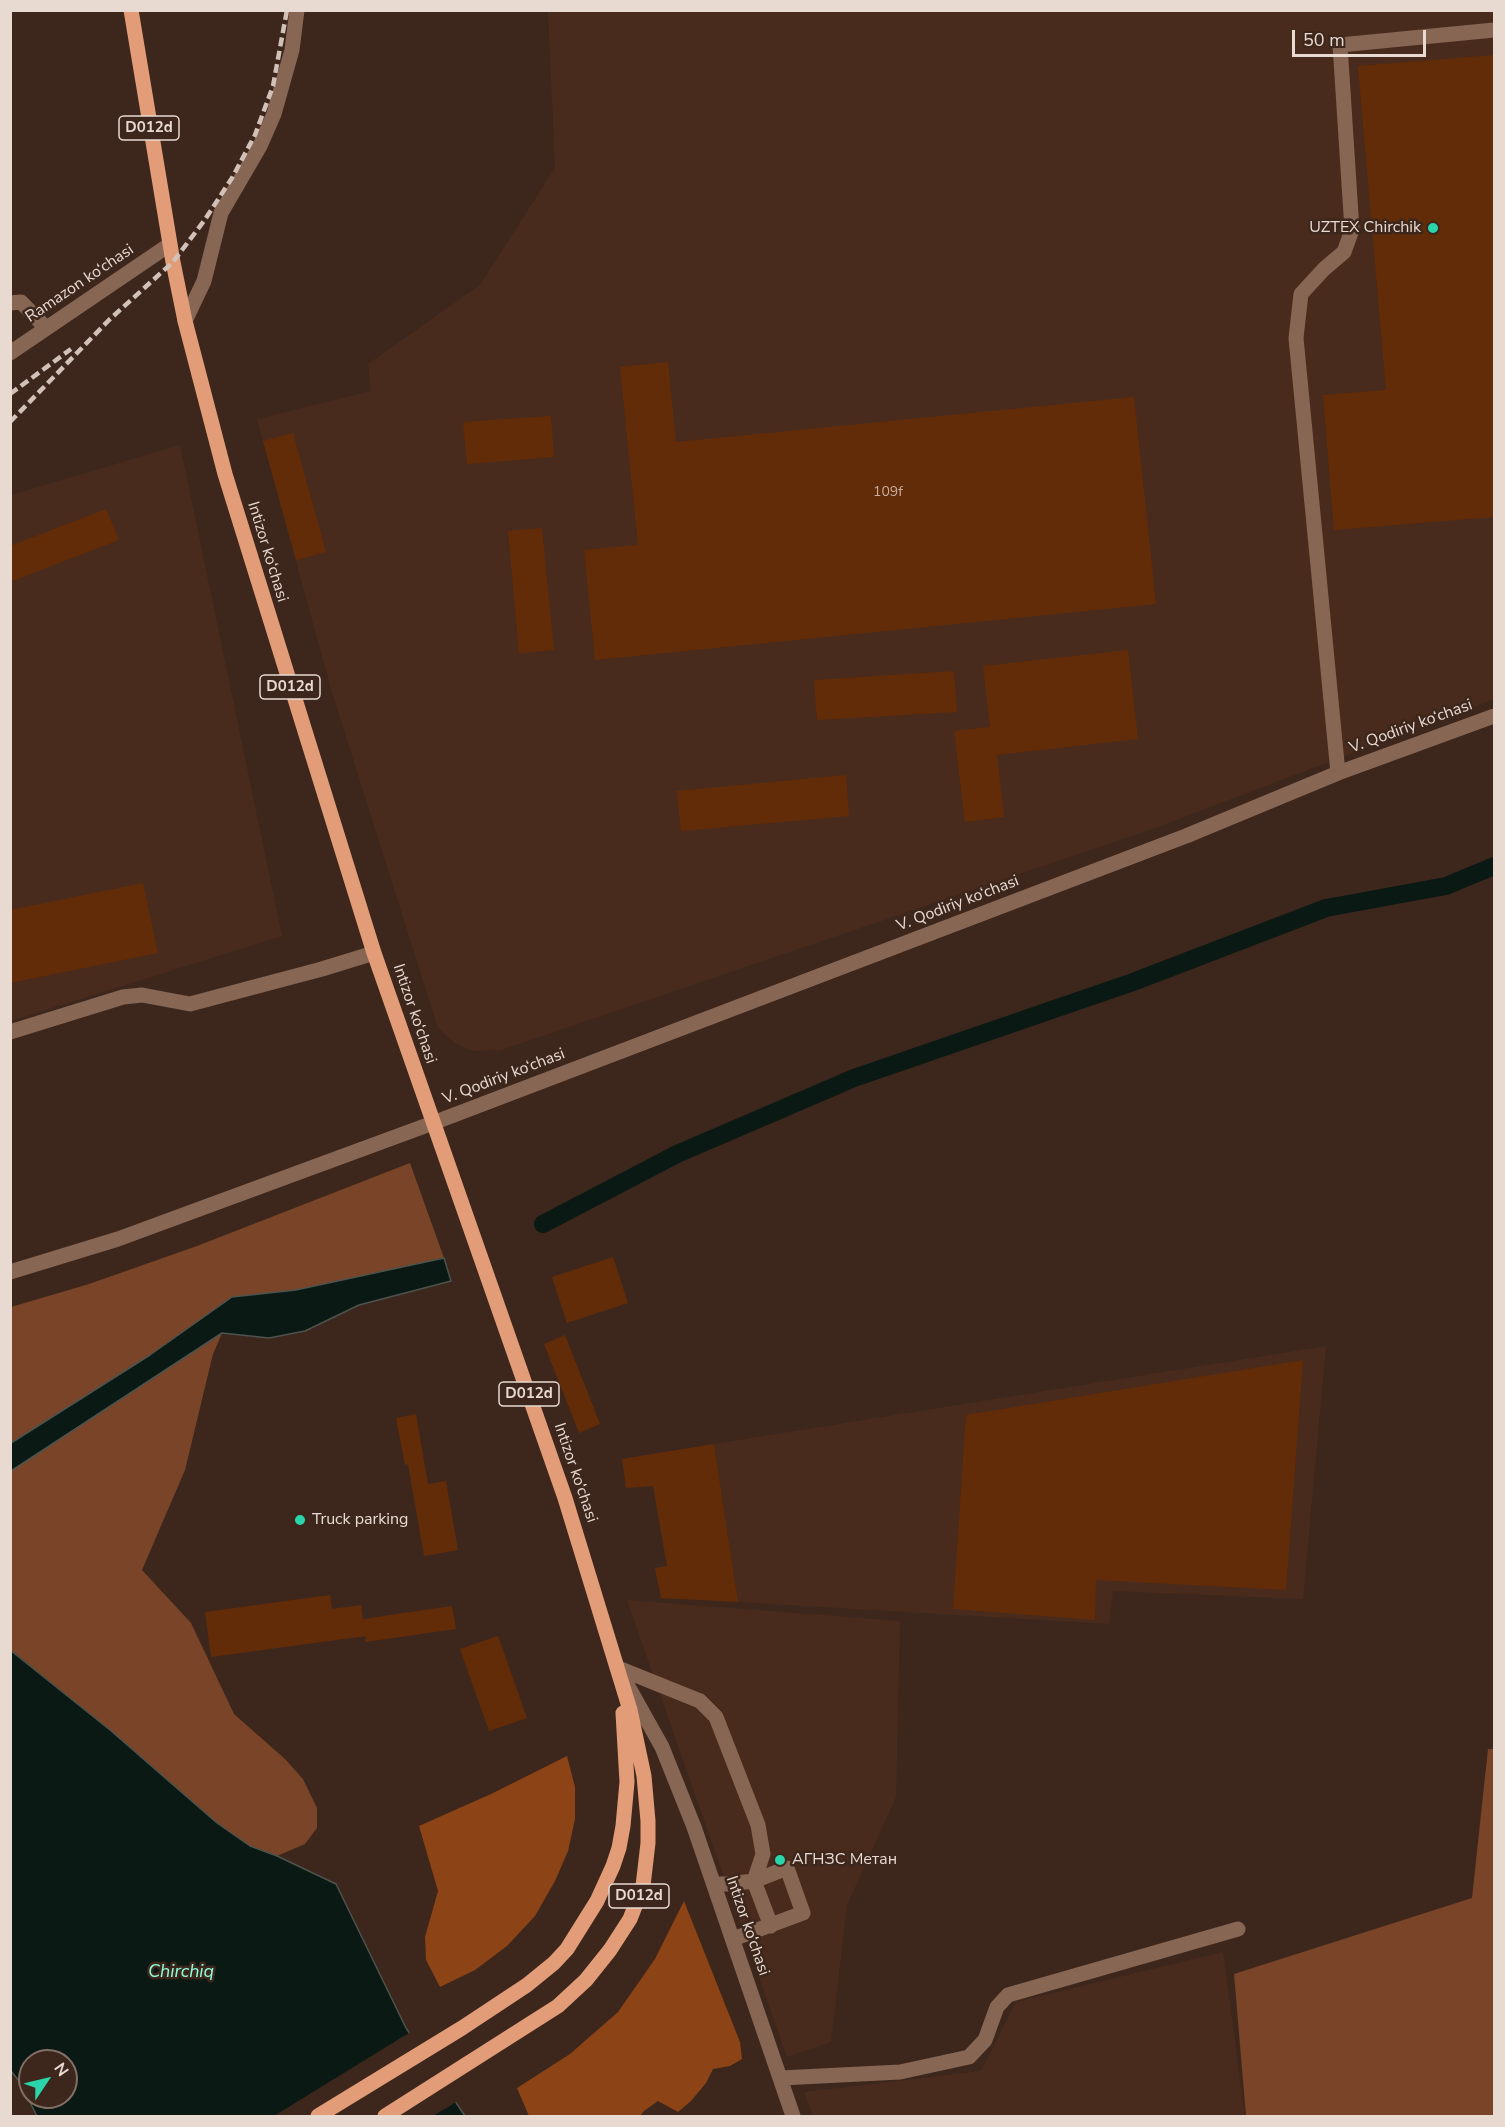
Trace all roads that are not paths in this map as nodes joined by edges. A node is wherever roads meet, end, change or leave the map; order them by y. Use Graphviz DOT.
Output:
graph roads {
  1 [pos="131,10"];
  2 [pos="297,10"];
  3 [pos="1494,30"];
  4 [pos="170,245"];
  5 [pos="10,303"];
  6 [pos="185,321"];
  7 [pos="46,328"];
  8 [pos="10,353"];
  9 [pos="1494,716"];
  10 [pos="1338,773"];
  11 [pos="374,952"];
  12 [pos="10,1032"];
  13 [pos="433,1123"];
  14 [pos="10,1272"];
  15 [pos="618,1668"];
  16 [pos="754,1881"];
  17 [pos="714,1884"];
  18 [pos="771,1926"];
  19 [pos="1238,1929"];
  20 [pos="733,1939"];
  21 [pos="781,2078"];
  22 [pos="318,2116"];
  23 [pos="385,2116"];
  24 [pos="793,2116"];
  1 -- 4 [label="main road, Intizor ko‘chasi / D012d"];
  2 -- 6 [label="street"];
  3 -- 10 [label="street"];
  4 -- 6 [label="main road, Intizor ko‘chasi / D012d"];
  4 -- 7 [label="street, Ramazon ko‘chasi"];
  5 -- 7 [label="street"];
  6 -- 11 [label="main road, Intizor ko‘chasi / D012d"];
  7 -- 8 [label="street, Ramazon ko‘chasi"];
  9 -- 10 [label="street, V. Qodiriy ko‘chasi"];
  10 -- 13 [label="street, V. Qodiriy ko‘chasi"];
  11 -- 12 [label="street"];
  11 -- 13 [label="main road, Intizor ko‘chasi / D012d"];
  13 -- 14 [label="street, V. Qodiriy ko‘chasi"];
  13 -- 15 [label="main road, Intizor ko‘chasi / D012d"];
  15 -- 16 [label="street"];
  15 -- 17 [label="street, Intizor ko‘chasi"];
  15 -- 22 [label="main road, D012d"];
  15 -- 23 [label="main road, D012d"];
  16 -- 17 [label="street"];
  16 -- 18 [label="street"];
  16 -- 18 [label="street"];
  17 -- 20 [label="street, Intizor ko‘chasi"];
  18 -- 20 [label="street"];
  19 -- 21 [label="street"];
  20 -- 21 [label="street, Intizor ko‘chasi"];
  21 -- 24 [label="street, Intizor ko‘chasi"];
}
